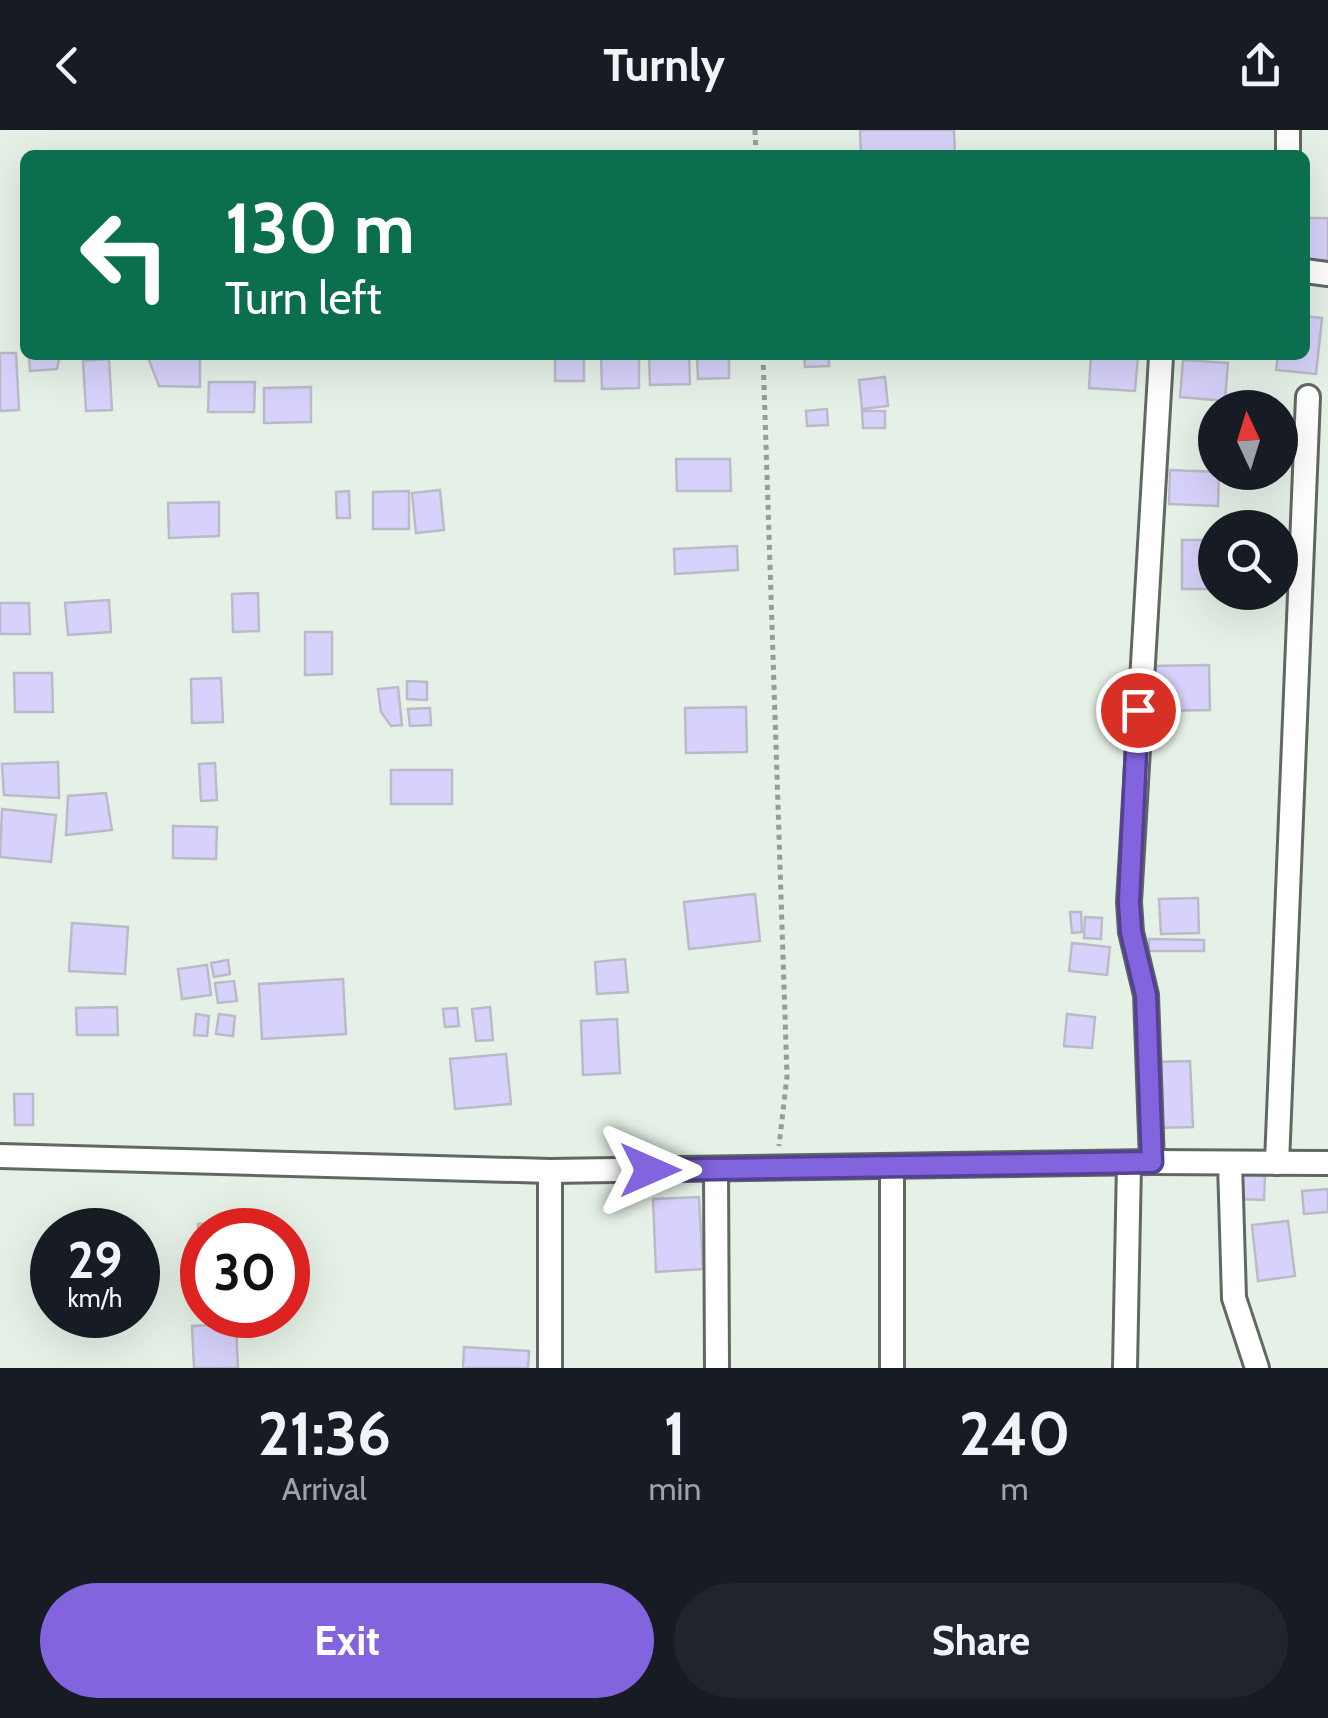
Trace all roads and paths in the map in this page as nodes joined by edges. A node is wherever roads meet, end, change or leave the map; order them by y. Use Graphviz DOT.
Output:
graph roads {
  1 [pos="762,360"];
  2 [pos="1161,360"];
  3 [pos="1308,396"];
  4 [pos="0,1156"];
  5 [pos="1140,1162"];
  6 [pos="1230,1163"];
  7 [pos="1277,1163"];
  8 [pos="1328,1163"];
  9 [pos="892,1167"];
  10 [pos="777,1169"];
  11 [pos="716,1170"];
  12 [pos="550,1171"];
  13 [pos="550,1368"];
  14 [pos="718,1368"];
  15 [pos="892,1368"];
  16 [pos="1125,1368"];
  17 [pos="1256,1368"];
  1 -- 10 [label="path"];
  2 -- 5 [label="street"];
  3 -- 7 [label="street"];
  4 -- 12 [label="street"];
  5 -- 6 [label="street"];
  5 -- 9 [label="street"];
  5 -- 16 [label="street"];
  6 -- 7 [label="street"];
  6 -- 17 [label="street"];
  7 -- 8 [label="street"];
  9 -- 10 [label="street"];
  9 -- 15 [label="street"];
  10 -- 11 [label="street"];
  11 -- 12 [label="street"];
  11 -- 14 [label="street"];
  12 -- 13 [label="street"];
}
